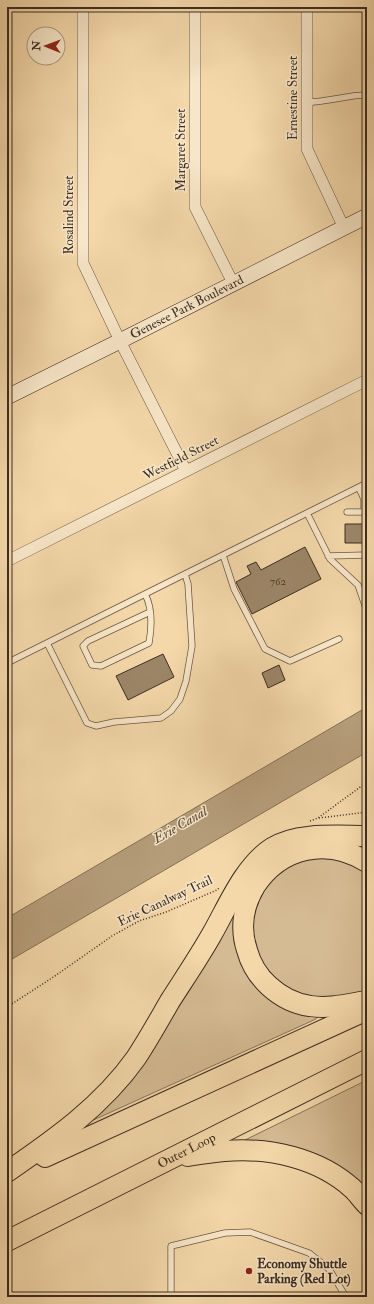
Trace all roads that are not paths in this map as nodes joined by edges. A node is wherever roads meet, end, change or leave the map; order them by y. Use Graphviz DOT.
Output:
graph roads {
  1 [pos="83,7"];
  2 [pos="195,7"];
  3 [pos="307,7"];
  4 [pos="367,95"];
  5 [pos="307,102"];
  6 [pos="367,216"];
  7 [pos="344,228"];
  8 [pos="233,283"];
  9 [pos="120,341"];
  10 [pos="367,380"];
  11 [pos="8,394"];
  12 [pos="186,471"];
  13 [pos="367,483"];
  14 [pos="359,488"];
  15 [pos="347,512"];
  16 [pos="307,513"];
  17 [pos="223,555"];
  18 [pos="367,555"];
  19 [pos="328,556"];
  20 [pos="7,561"];
  21 [pos="186,574"];
  22 [pos="145,594"];
  23 [pos="367,611"];
  24 [pos="150,612"];
  25 [pos="339,639"];
  26 [pos="47,642"];
  27 [pos="7,663"];
  28 [pos="367,836"];
  29 [pos="367,862"];
  30 [pos="367,1001"];
  31 [pos="367,1010"];
  32 [pos="367,1060"];
  33 [pos="172,1158"];
  34 [pos="7,1173"];
  35 [pos="367,1205"];
  36 [pos="7,1241"];
  37 [pos="171,1297"];
  38 [pos="346,1297"];
  1 -- 9 [label="street, Rosalind Street"];
  2 -- 8 [label="street, Margaret Street"];
  3 -- 5 [label="street, Ernestine Street"];
  4 -- 5 [label="lane"];
  5 -- 7 [label="street, Ernestine Street"];
  6 -- 7 [label="street, Genesee Park Boulevard"];
  7 -- 8 [label="street, Genesee Park Boulevard"];
  8 -- 9 [label="street, Genesee Park Boulevard"];
  9 -- 11 [label="street, Genesee Park Boulevard"];
  9 -- 12 [label="street, Rosalind Street"];
  10 -- 12 [label="street, Westfield Street"];
  12 -- 20 [label="street, Westfield Street"];
  13 -- 14 [label="lane"];
  14 -- 15 [label="lane"];
  14 -- 16 [label="lane"];
  16 -- 17 [label="lane"];
  16 -- 19 [label="lane"];
  17 -- 21 [label="lane"];
  17 -- 25 [label="lane"];
  18 -- 19 [label="lane"];
  19 -- 23 [label="lane"];
  21 -- 22 [label="lane"];
  21 -- 26 [label="lane"];
  22 -- 24 [label="lane"];
  22 -- 26 [label="lane"];
  24 -- 24 [label="lane"];
  26 -- 27 [label="lane"];
  28 -- 34 [label="highway"];
  29 -- 30 [label="highway"];
  31 -- 34 [label="highway"];
  32 -- 33 [label="highway, Outer Loop"];
  33 -- 35 [label="highway"];
  33 -- 36 [label="highway, Outer Loop"];
  37 -- 38 [label="lane"];
}
